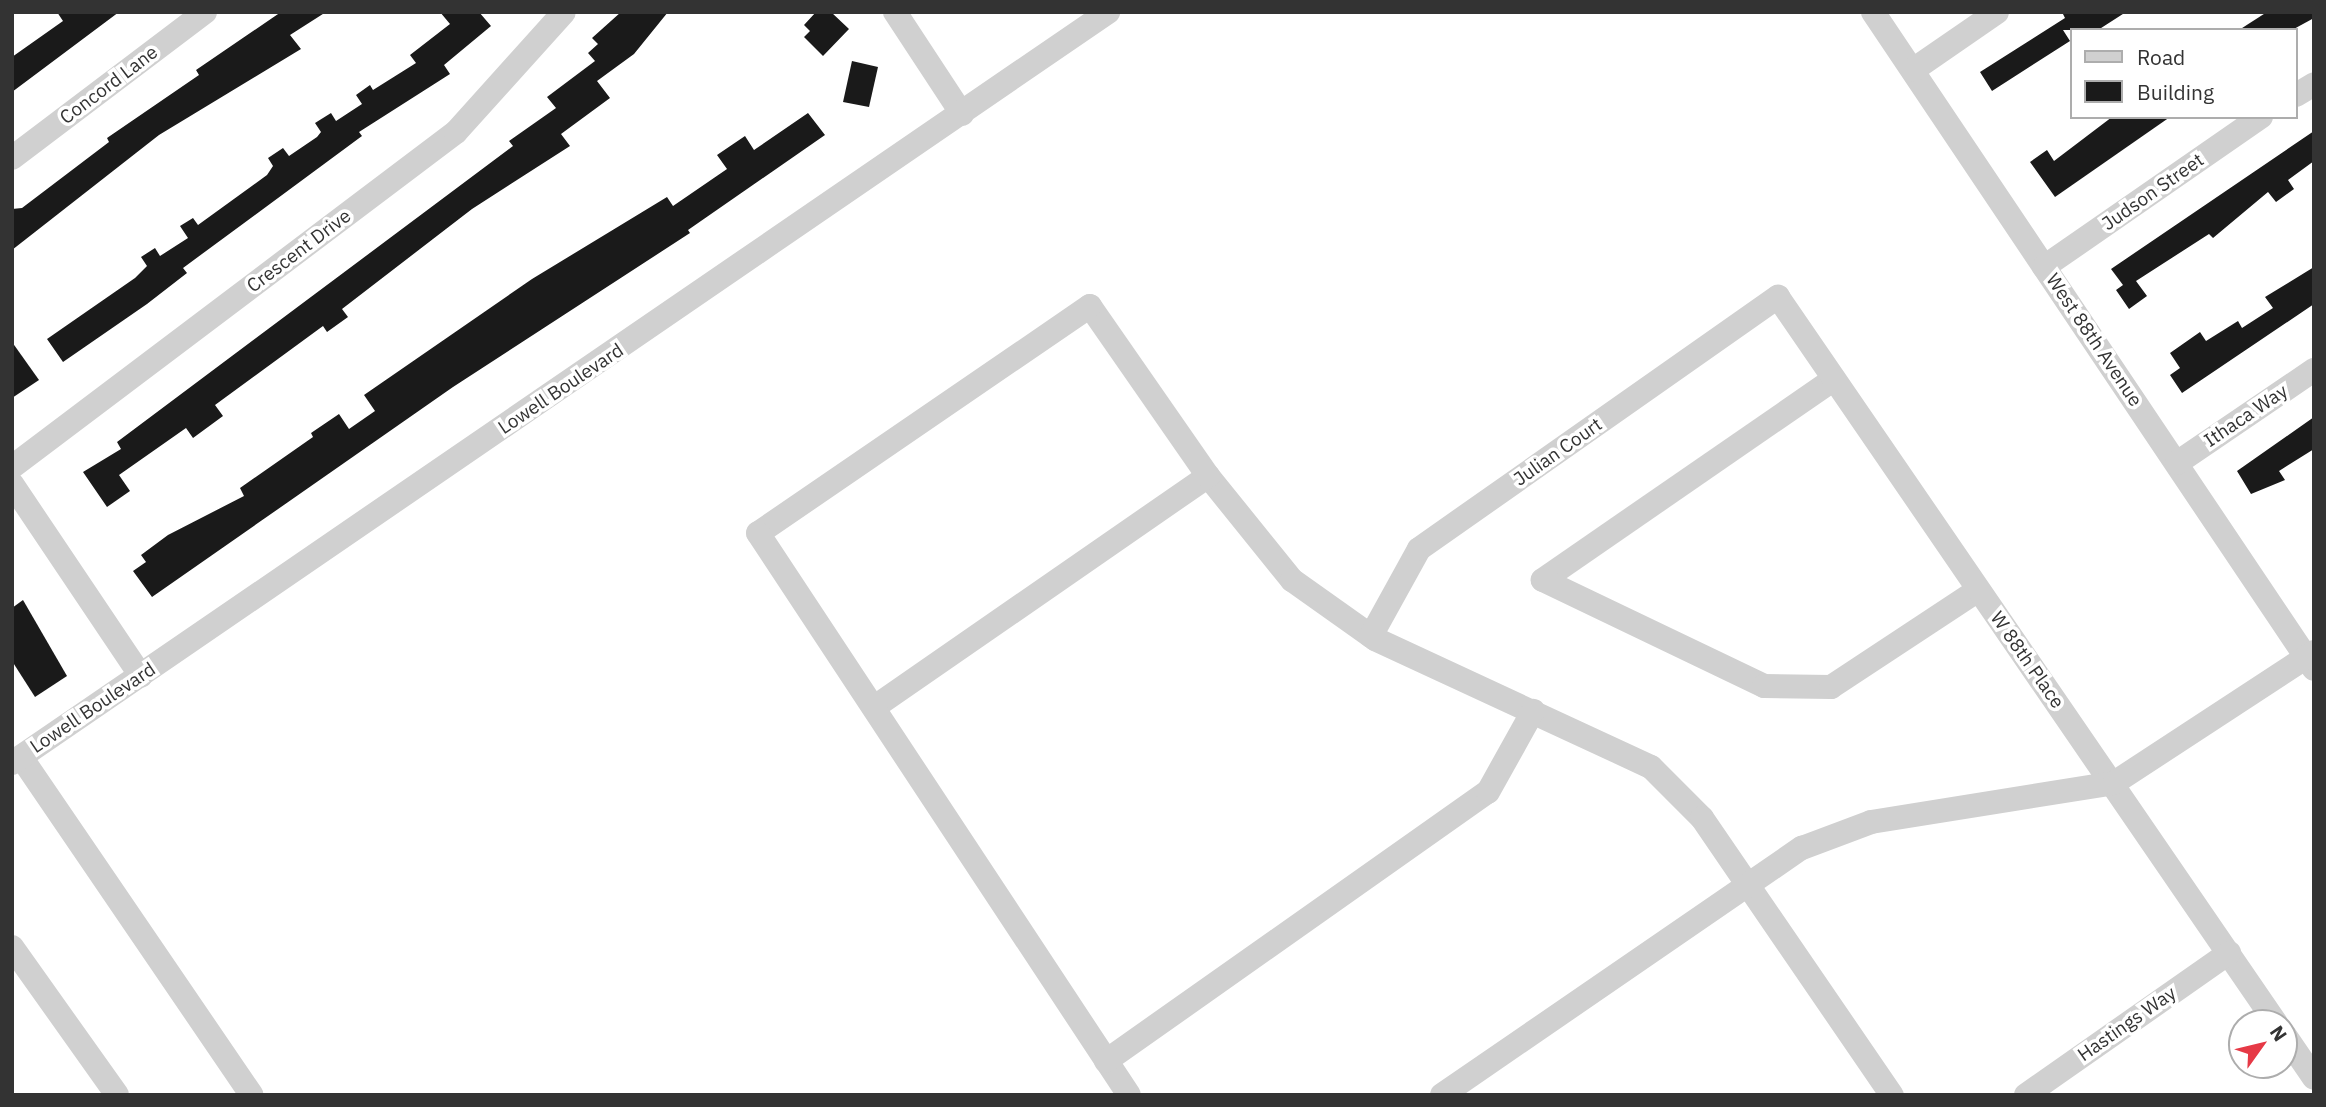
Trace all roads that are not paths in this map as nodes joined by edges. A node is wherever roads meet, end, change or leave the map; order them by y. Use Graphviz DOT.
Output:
graph roads {
  1 [pos="205,12"];
  2 [pos="564,12"];
  3 [pos="895,12"];
  4 [pos="1108,12"];
  5 [pos="1873,12"];
  6 [pos="1997,12"];
  7 [pos="1913,70"];
  8 [pos="2314,84"];
  9 [pos="2298,94"];
  10 [pos="962,114"];
  11 [pos="2258,119"];
  12 [pos="12,158"];
  13 [pos="2044,267"];
  14 [pos="1777,297"];
  15 [pos="2314,370"];
  16 [pos="1834,379"];
  17 [pos="2177,463"];
  18 [pos="12,467"];
  19 [pos="1209,476"];
  20 [pos="12,484"];
  21 [pos="1978,590"];
  22 [pos="1371,636"];
  23 [pos="2311,660"];
  24 [pos="141,676"];
  25 [pos="876,706"];
  26 [pos="1533,711"];
  27 [pos="16,760"];
  28 [pos="2114,783"];
  29 [pos="1749,886"];
  30 [pos="12,947"];
  31 [pos="2229,953"];
  32 [pos="2267,1009"];
  33 [pos="2298,1055"];
  34 [pos="1106,1061"];
  35 [pos="2314,1078"];
  36 [pos="250,1094"];
  37 [pos="117,1095"];
  38 [pos="1129,1095"];
  39 [pos="1442,1095"];
  40 [pos="1892,1095"];
  41 [pos="2026,1095"];
  1 -- 12 [label="street, Concord Lane"];
  2 -- 18 [label="street, Crescent Drive"];
  3 -- 10 [label="street"];
  4 -- 10 [label="street, Lowell Boulevard"];
  5 -- 7 [label="street, West 88th Avenue"];
  6 -- 7 [label="street"];
  7 -- 13 [label="street, West 88th Avenue"];
  8 -- 9 [label="street"];
  10 -- 24 [label="street, Lowell Boulevard"];
  11 -- 13 [label="street, Judson Street"];
  13 -- 17 [label="street, West 88th Avenue"];
  14 -- 16 [label="street, W 88th Place"];
  14 -- 22 [label="street, Julian Court"];
  15 -- 17 [label="street, Ithaca Way"];
  16 -- 21 [label="street, W 88th Place"];
  16 -- 21 [label="street"];
  17 -- 23 [label="street, West 88th Avenue"];
  19 -- 22 [label="street"];
  19 -- 25 [label="street"];
  19 -- 25 [label="street"];
  20 -- 24 [label="street"];
  21 -- 28 [label="street, W 88th Place"];
  22 -- 26 [label="street"];
  23 -- 28 [label="street"];
  24 -- 27 [label="street, Lowell Boulevard"];
  25 -- 34 [label="street"];
  26 -- 29 [label="street"];
  26 -- 34 [label="street"];
  27 -- 36 [label="street"];
  28 -- 29 [label="street"];
  28 -- 31 [label="street, W 88th Place"];
  29 -- 39 [label="street"];
  29 -- 40 [label="street"];
  30 -- 37 [label="street"];
  31 -- 32 [label="street, W 88th Place"];
  31 -- 41 [label="street, Hastings Way"];
  33 -- 35 [label="street"];
  34 -- 38 [label="street"];
}
